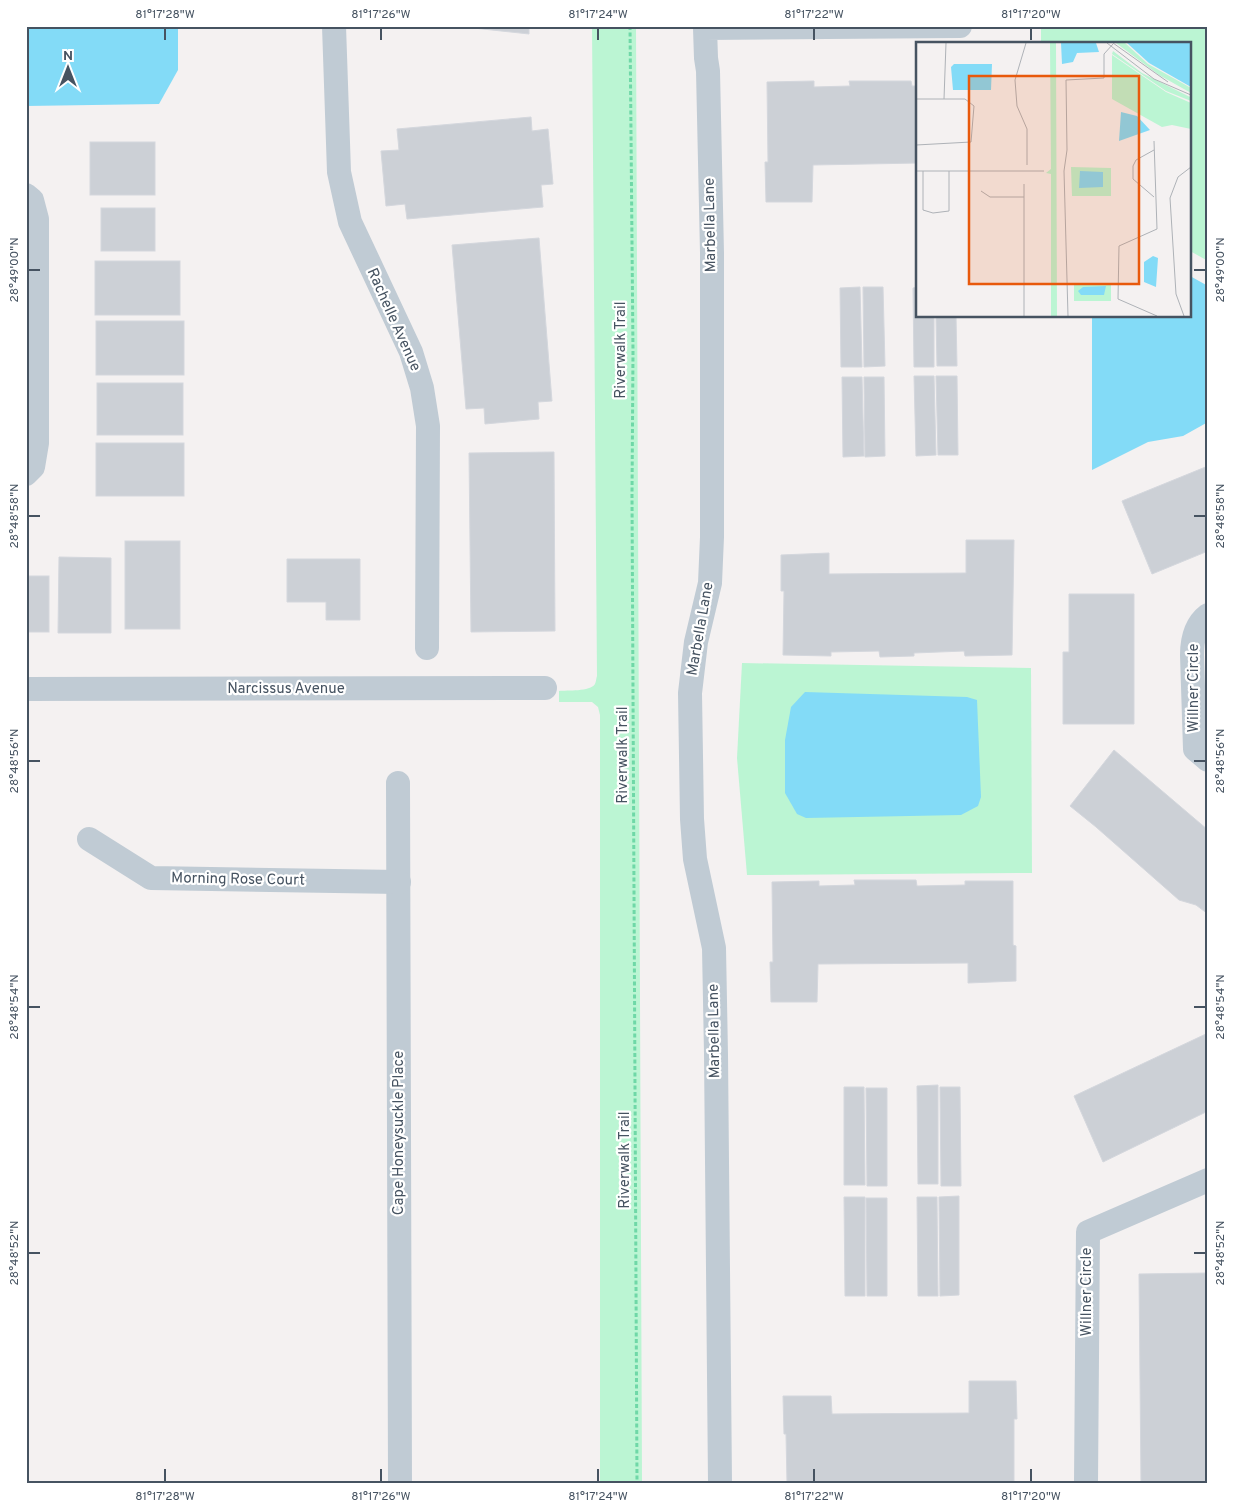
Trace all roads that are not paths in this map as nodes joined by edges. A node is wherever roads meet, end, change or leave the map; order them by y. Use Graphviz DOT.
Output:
graph roads {
  1 [pos="334,26"];
  2 [pos="960,26"];
  3 [pos="26,195"];
  4 [pos="26,474"];
  5 [pos="1208,615"];
  6 [pos="426,648"];
  7 [pos="545,688"];
  8 [pos="26,689"];
  9 [pos="1208,760"];
  10 [pos="398,783"];
  11 [pos="89,839"];
  12 [pos="399,882"];
  13 [pos="1208,1180"];
  14 [pos="400,1483"];
  15 [pos="720,1483"];
  16 [pos="1086,1483"];
  1 -- 6 [label="street, Rachelle Avenue"];
  2 -- 15 [label="street, Marbella Lane"];
  3 -- 4 [label="street"];
  5 -- 9 [label="street, Willner Circle"];
  7 -- 8 [label="street, Narcissus Avenue"];
  10 -- 12 [label="street, Cape Honeysuckle Place"];
  11 -- 12 [label="street, Morning Rose Court"];
  12 -- 14 [label="street, Cape Honeysuckle Place"];
  13 -- 16 [label="street, Willner Circle"];
}
